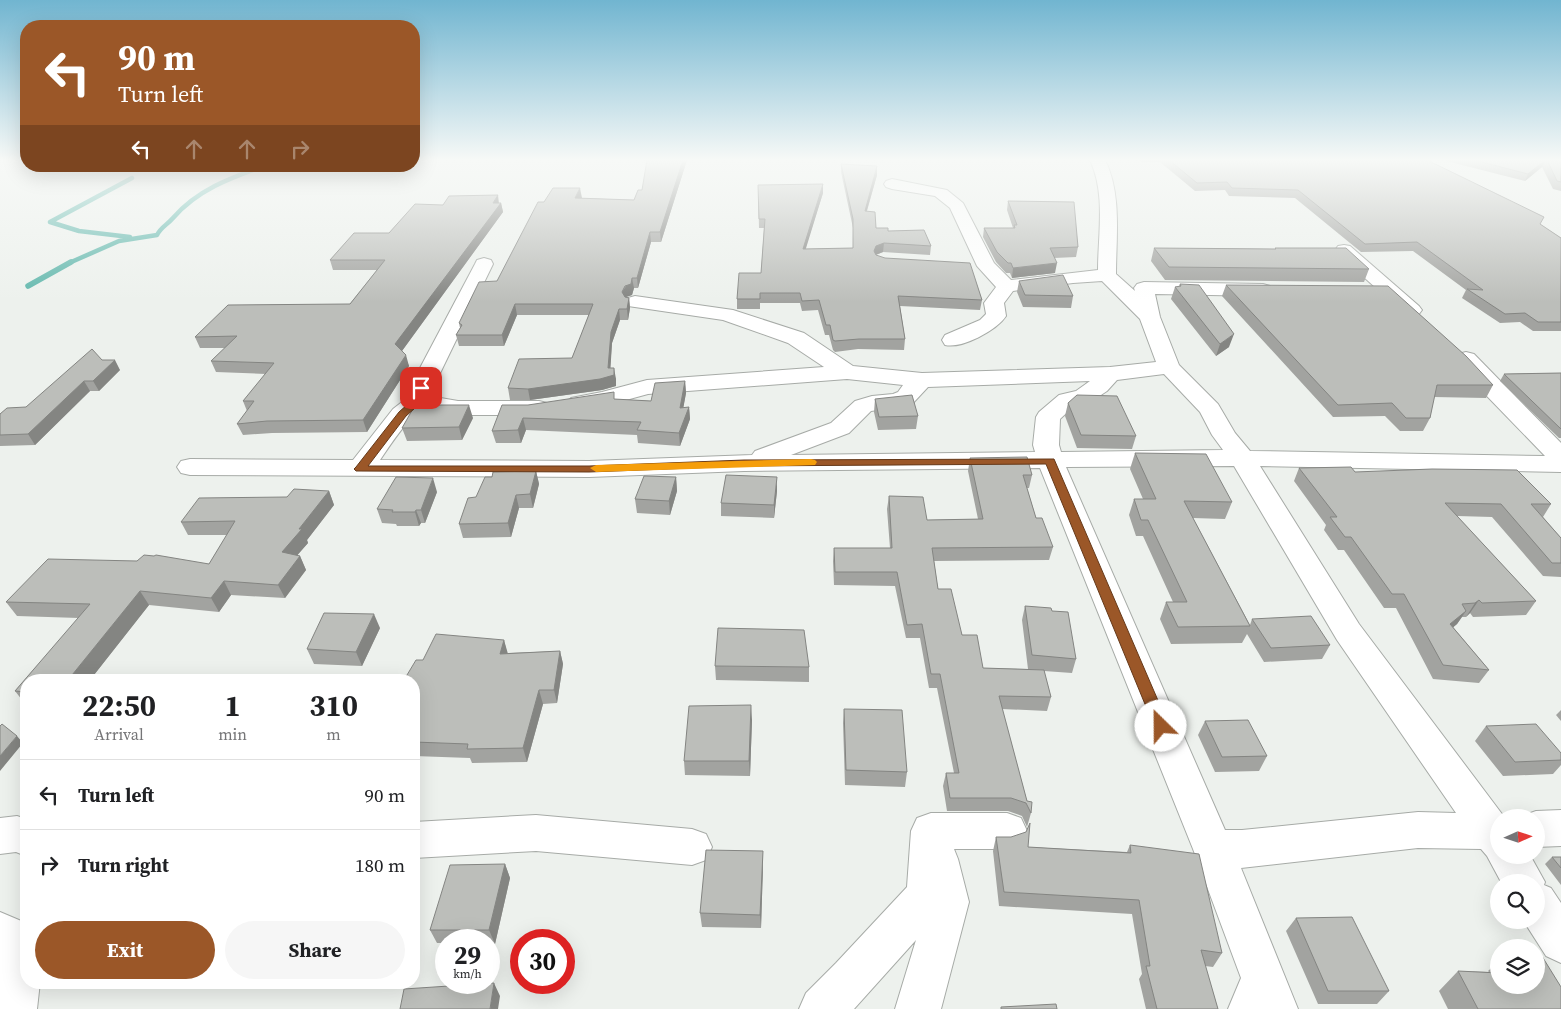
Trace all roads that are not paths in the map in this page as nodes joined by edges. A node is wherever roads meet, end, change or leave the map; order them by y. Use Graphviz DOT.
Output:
graph roads {
  1 [pos="957,207"];
  2 [pos="1107,207"];
  3 [pos="1344,250"];
  4 [pos="484,264"];
  5 [pos="1107,275"];
  6 [pos="1007,286"];
  7 [pos="1277,290"];
  8 [pos="1361,290"];
  9 [pos="1389,290"];
  10 [pos="635,302"];
  11 [pos="1150,317"];
  12 [pos="1426,323"];
  13 [pos="953,340"];
  14 [pos="1448,342"];
  15 [pos="1169,367"];
  16 [pos="847,372"];
  17 [pos="1110,374"];
  18 [pos="922,380"];
  19 [pos="412,406"];
  20 [pos="1561,457"];
  21 [pos="1242,458"];
  22 [pos="1050,461"];
  23 [pos="744,463"];
  24 [pos="1561,464"];
  25 [pos="190,467"];
  26 [pos="360,469"];
  27 [pos="1490,828"];
  28 [pos="1561,828"];
  29 [pos="1545,829"];
  30 [pos="931,831"];
  31 [pos="1007,831"];
  32 [pos="20,835"];
  33 [pos="0,836"];
  34 [pos="1490,839"];
  35 [pos="420,840"];
  36 [pos="692,847"];
  37 [pos="1213,849"];
  38 [pos="1545,916"];
  39 [pos="0,933"];
  40 [pos="1561,940"];
  41 [pos="1263,999"];
  42 [pos="14,1009"];
  43 [pos="822,1009"];
  44 [pos="918,1009"];
  1 -- 6 [label="street"];
  2 -- 5 [label="street"];
  3 -- 9 [label="street"];
  4 -- 19 [label="street"];
  5 -- 6 [label="street"];
  5 -- 11 [label="street"];
  6 -- 13 [label="street"];
  7 -- 11 [label="street"];
  8 -- 9 [label="street"];
  9 -- 12 [label="street"];
  10 -- 16 [label="street"];
  11 -- 15 [label="street"];
  14 -- 20 [label="street"];
  15 -- 17 [label="street"];
  15 -- 21 [label="street"];
  16 -- 18 [label="street"];
  16 -- 19 [label="street"];
  17 -- 18 [label="street"];
  17 -- 22 [label="street"];
  18 -- 23 [label="street"];
  19 -- 26 [label="street"];
  21 -- 22 [label="street"];
  21 -- 24 [label="street"];
  21 -- 27 [label="street"];
  22 -- 23 [label="street"];
  22 -- 37 [label="street"];
  23 -- 26 [label="street"];
  25 -- 26 [label="street"];
  28 -- 29 [label="street"];
  30 -- 31 [label="street"];
  30 -- 43 [label="street"];
  30 -- 44 [label="street"];
  32 -- 33 [label="street"];
  34 -- 37 [label="street"];
  35 -- 36 [label="street"];
  37 -- 41 [label="street"];
  38 -- 40 [label="street"];
  39 -- 42 [label="street"];
}
